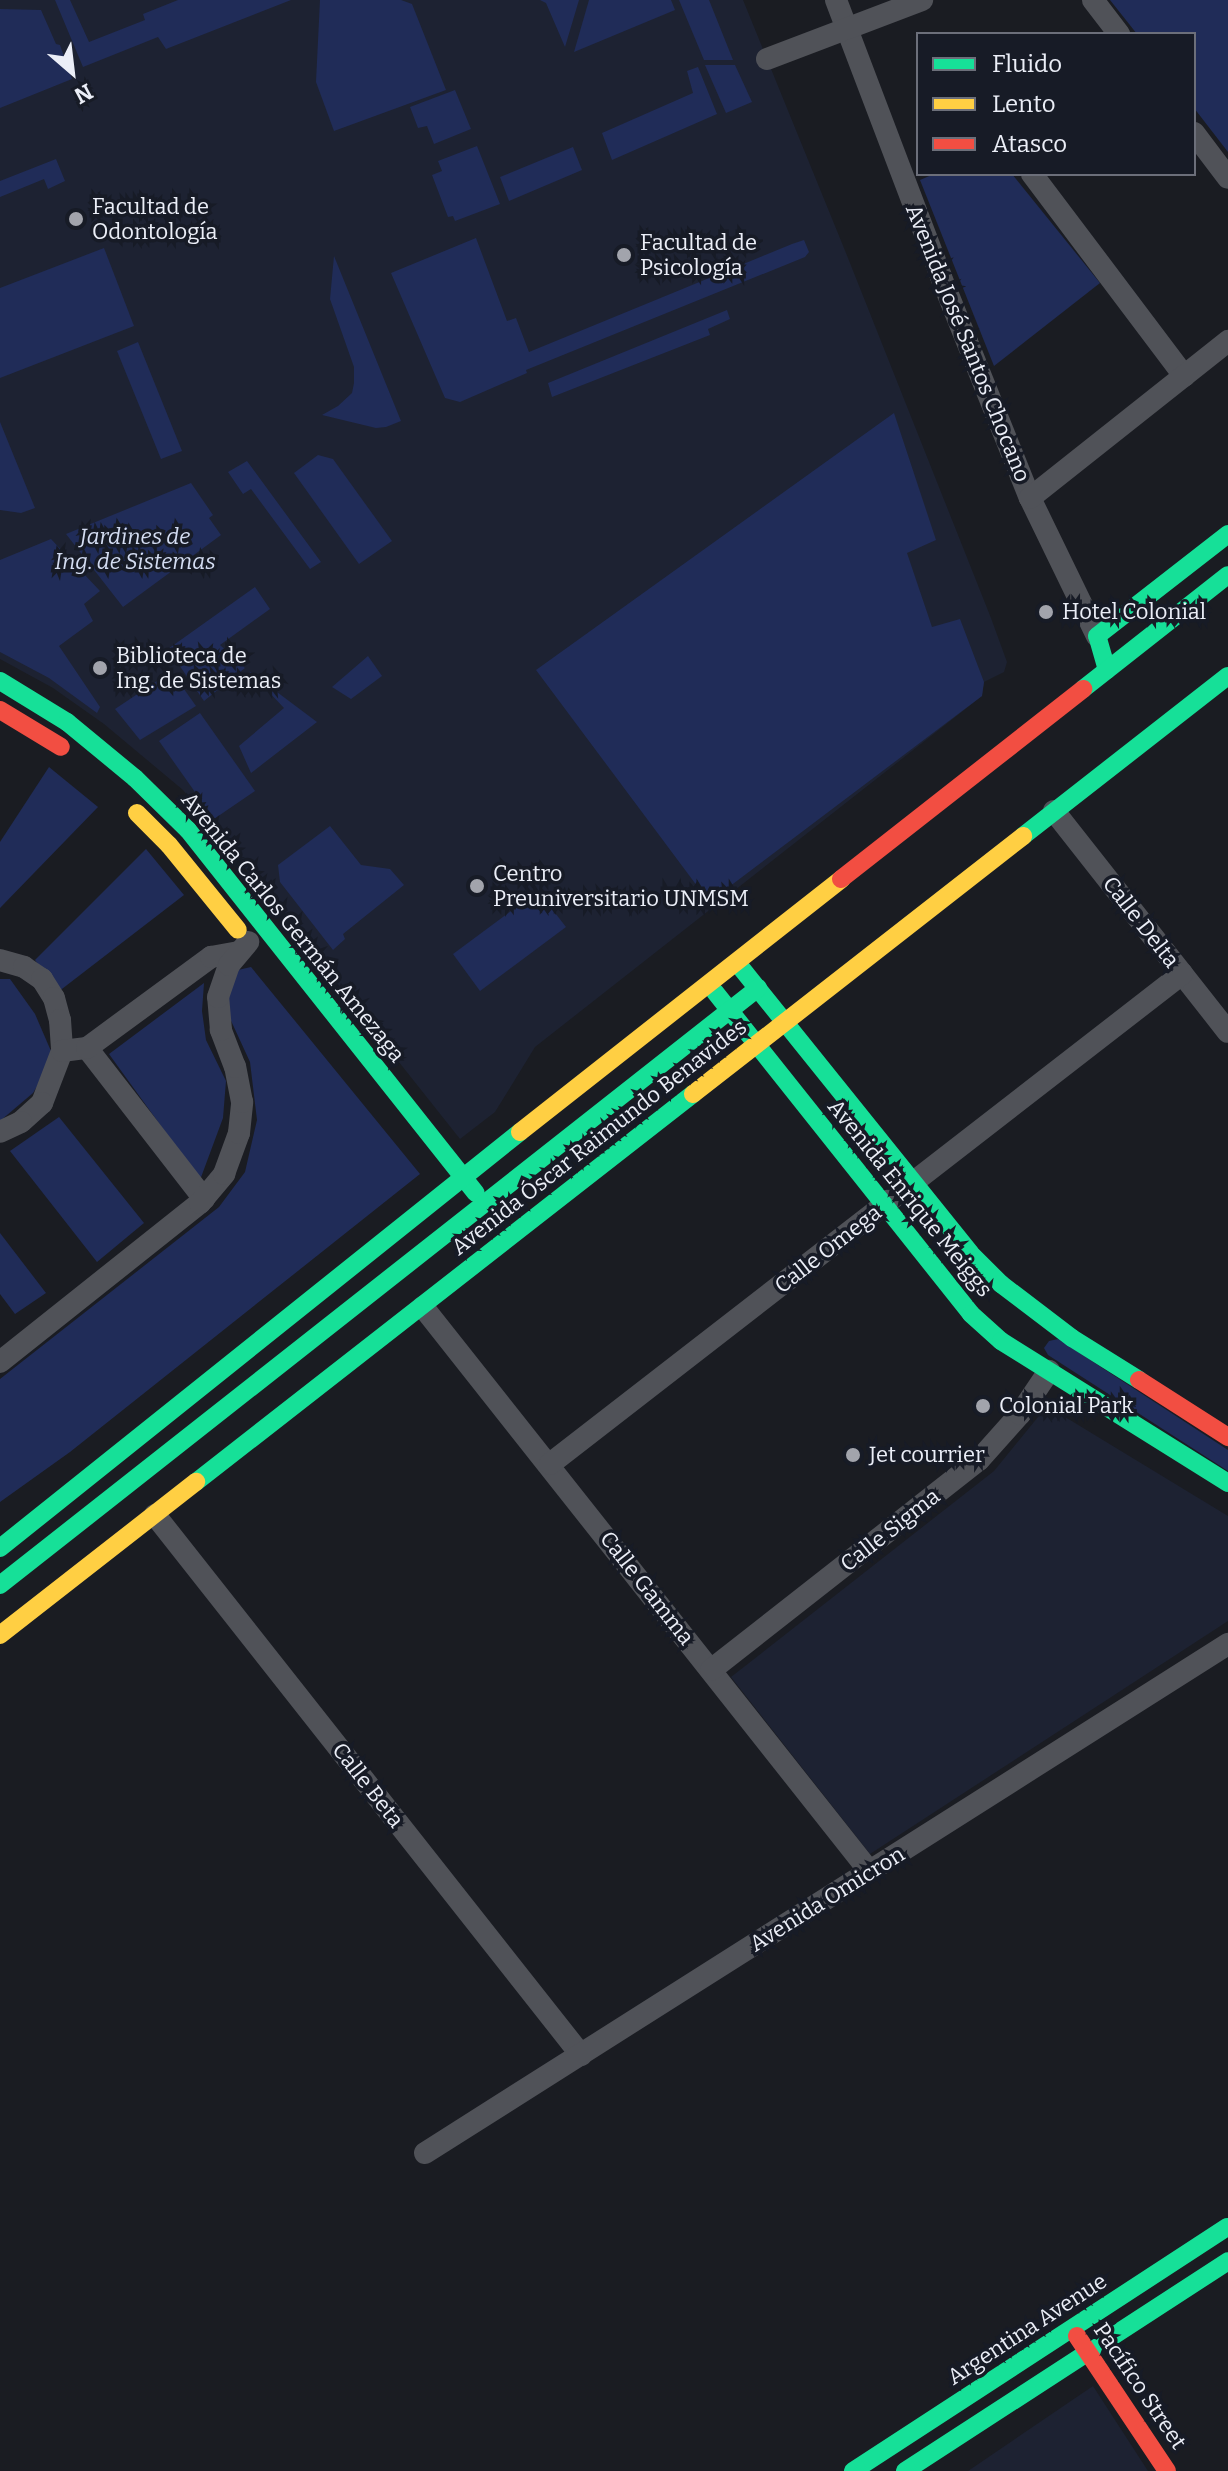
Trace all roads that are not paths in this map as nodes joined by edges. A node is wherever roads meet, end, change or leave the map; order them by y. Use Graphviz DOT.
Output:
graph roads {
  1 [pos="836,0"];
  2 [pos="922,0"];
  3 [pos="1093,0"];
  4 [pos="848,29"];
  5 [pos="1117,32"];
  6 [pos="767,59"];
  7 [pos="1196,136"];
  8 [pos="908,165"];
  9 [pos="1034,176"];
  10 [pos="1228,178"];
  11 [pos="1228,341"];
  12 [pos="1184,376"];
  13 [pos="1030,498"];
  14 [pos="1228,534"];
  15 [pos="1228,575"];
  16 [pos="1097,636"];
  17 [pos="1107,670"];
  18 [pos="1228,676"];
  19 [pos="0,681"];
  20 [pos="0,710"];
  21 [pos="81,764"];
  22 [pos="126,801"];
  23 [pos="1054,811"];
  24 [pos="248,949"];
  25 [pos="0,960"];
  26 [pos="736,963"];
  27 [pos="1182,974"];
  28 [pos="709,985"];
  29 [pos="758,988"];
  30 [pos="729,1011"];
  31 [pos="786,1021"];
  32 [pos="1228,1032"];
  33 [pos="756,1045"];
  34 [pos="87,1048"];
  35 [pos="62,1051"];
  36 [pos="0,1132"];
  37 [pos="463,1177"];
  38 [pos="914,1182"];
  39 [pos="440,1184"];
  40 [pos="204,1199"];
  41 [pos="484,1203"];
  42 [pos="883,1207"];
  43 [pos="466,1217"];
  44 [pos="423,1307"];
  45 [pos="0,1362"];
  46 [pos="1049,1371"];
  47 [pos="1228,1437"];
  48 [pos="550,1464"];
  49 [pos="1228,1483"];
  50 [pos="155,1515"];
  51 [pos="0,1548"];
  52 [pos="0,1585"];
  53 [pos="0,1635"];
  54 [pos="1228,1644"];
  55 [pos="711,1670"];
  56 [pos="870,1872"];
  57 [pos="581,2055"];
  58 [pos="425,2153"];
  59 [pos="1228,2227"];
  60 [pos="1228,2261"];
  61 [pos="1142,2283"];
  62 [pos="1158,2307"];
  63 [pos="1072,2329"];
  64 [pos="1088,2352"];
  65 [pos="853,2471"];
  66 [pos="905,2471"];
  67 [pos="1167,2471"];
  1 -- 4 [label="street, Avenida José Santos Chocano"];
  2 -- 4 [label="street"];
  3 -- 5 [label="street"];
  4 -- 6 [label="street"];
  4 -- 8 [label="street, Avenida José Santos Chocano"];
  7 -- 10 [label="street"];
  8 -- 13 [label="street, Avenida José Santos Chocano"];
  9 -- 12 [label="street"];
  11 -- 12 [label="street"];
  12 -- 13 [label="street"];
  13 -- 16 [label="street, Avenida José Santos Chocano"];
  14 -- 16 [label="main road"];
  15 -- 17 [label="main road"];
  16 -- 17 [label="main road"];
  17 -- 26 [label="main road"];
  18 -- 23 [label="main road, Avenida Óscar Raimundo Benavides"];
  19 -- 37 [label="main road, Avenida Carlos Germán Amezaga"];
  20 -- 21 [label="main road"];
  22 -- 24 [label="main road, Avenida Carlos Germán Amezaga"];
  23 -- 27 [label="street, Calle Delta"];
  23 -- 31 [label="main road, Avenida Óscar Raimundo Benavides"];
  24 -- 34 [label="street"];
  24 -- 40 [label="street"];
  25 -- 35 [label="street"];
  26 -- 28 [label="main road"];
  26 -- 29 [label="main road, Avenida Enrique Meiggs"];
  27 -- 32 [label="street, Calle Delta"];
  27 -- 38 [label="street, Calle Omega"];
  28 -- 30 [label="main road, Avenida Enrique Meiggs"];
  28 -- 37 [label="main road"];
  29 -- 30 [label="main road, Avenida Óscar Raimundo Benavides"];
  29 -- 31 [label="main road, Avenida Enrique Meiggs"];
  30 -- 33 [label="main road, Avenida Enrique Meiggs"];
  30 -- 41 [label="main road, Avenida Óscar Raimundo Benavides"];
  31 -- 33 [label="main road, Avenida Óscar Raimundo Benavides"];
  31 -- 38 [label="main road, Avenida Enrique Meiggs"];
  33 -- 42 [label="main road, Avenida Enrique Meiggs"];
  33 -- 44 [label="main road, Avenida Óscar Raimundo Benavides"];
  34 -- 35 [label="street"];
  34 -- 40 [label="street"];
  35 -- 36 [label="street"];
  37 -- 39 [label="main road"];
  37 -- 41 [label="main road, Avenida Carlos Germán Amezaga"];
  38 -- 42 [label="street, Calle Omega"];
  38 -- 47 [label="main road, Avenida Enrique Meiggs"];
  39 -- 43 [label="main road"];
  39 -- 51 [label="main road"];
  40 -- 45 [label="street"];
  41 -- 43 [label="main road, Avenida Óscar Raimundo Benavides"];
  42 -- 46 [label="main road, Avenida Enrique Meiggs"];
  42 -- 48 [label="street, Calle Omega"];
  43 -- 52 [label="main road, Avenida Óscar Raimundo Benavides"];
  44 -- 48 [label="street, Calle Gamma"];
  44 -- 50 [label="main road, Avenida Óscar Raimundo Benavides"];
  46 -- 49 [label="main road, Avenida Enrique Meiggs"];
  46 -- 55 [label="street, Calle Sigma"];
  48 -- 55 [label="street, Calle Gamma"];
  50 -- 53 [label="main road, Avenida Óscar Raimundo Benavides"];
  50 -- 57 [label="street, Calle Beta"];
  54 -- 56 [label="street, Avenida Omicron"];
  55 -- 56 [label="street, Calle Gamma"];
  56 -- 57 [label="street, Avenida Omicron"];
  57 -- 58 [label="street, Avenida Omicron"];
  59 -- 61 [label="main road, Argentina Avenue"];
  60 -- 62 [label="main road"];
  61 -- 62 [label="main road"];
  61 -- 63 [label="main road, Argentina Avenue"];
  62 -- 64 [label="main road"];
  63 -- 64 [label="main road, Pacífico Street"];
  63 -- 65 [label="main road, Argentina Avenue"];
  64 -- 66 [label="main road"];
  64 -- 67 [label="main road, Pacífico Street"];
}
